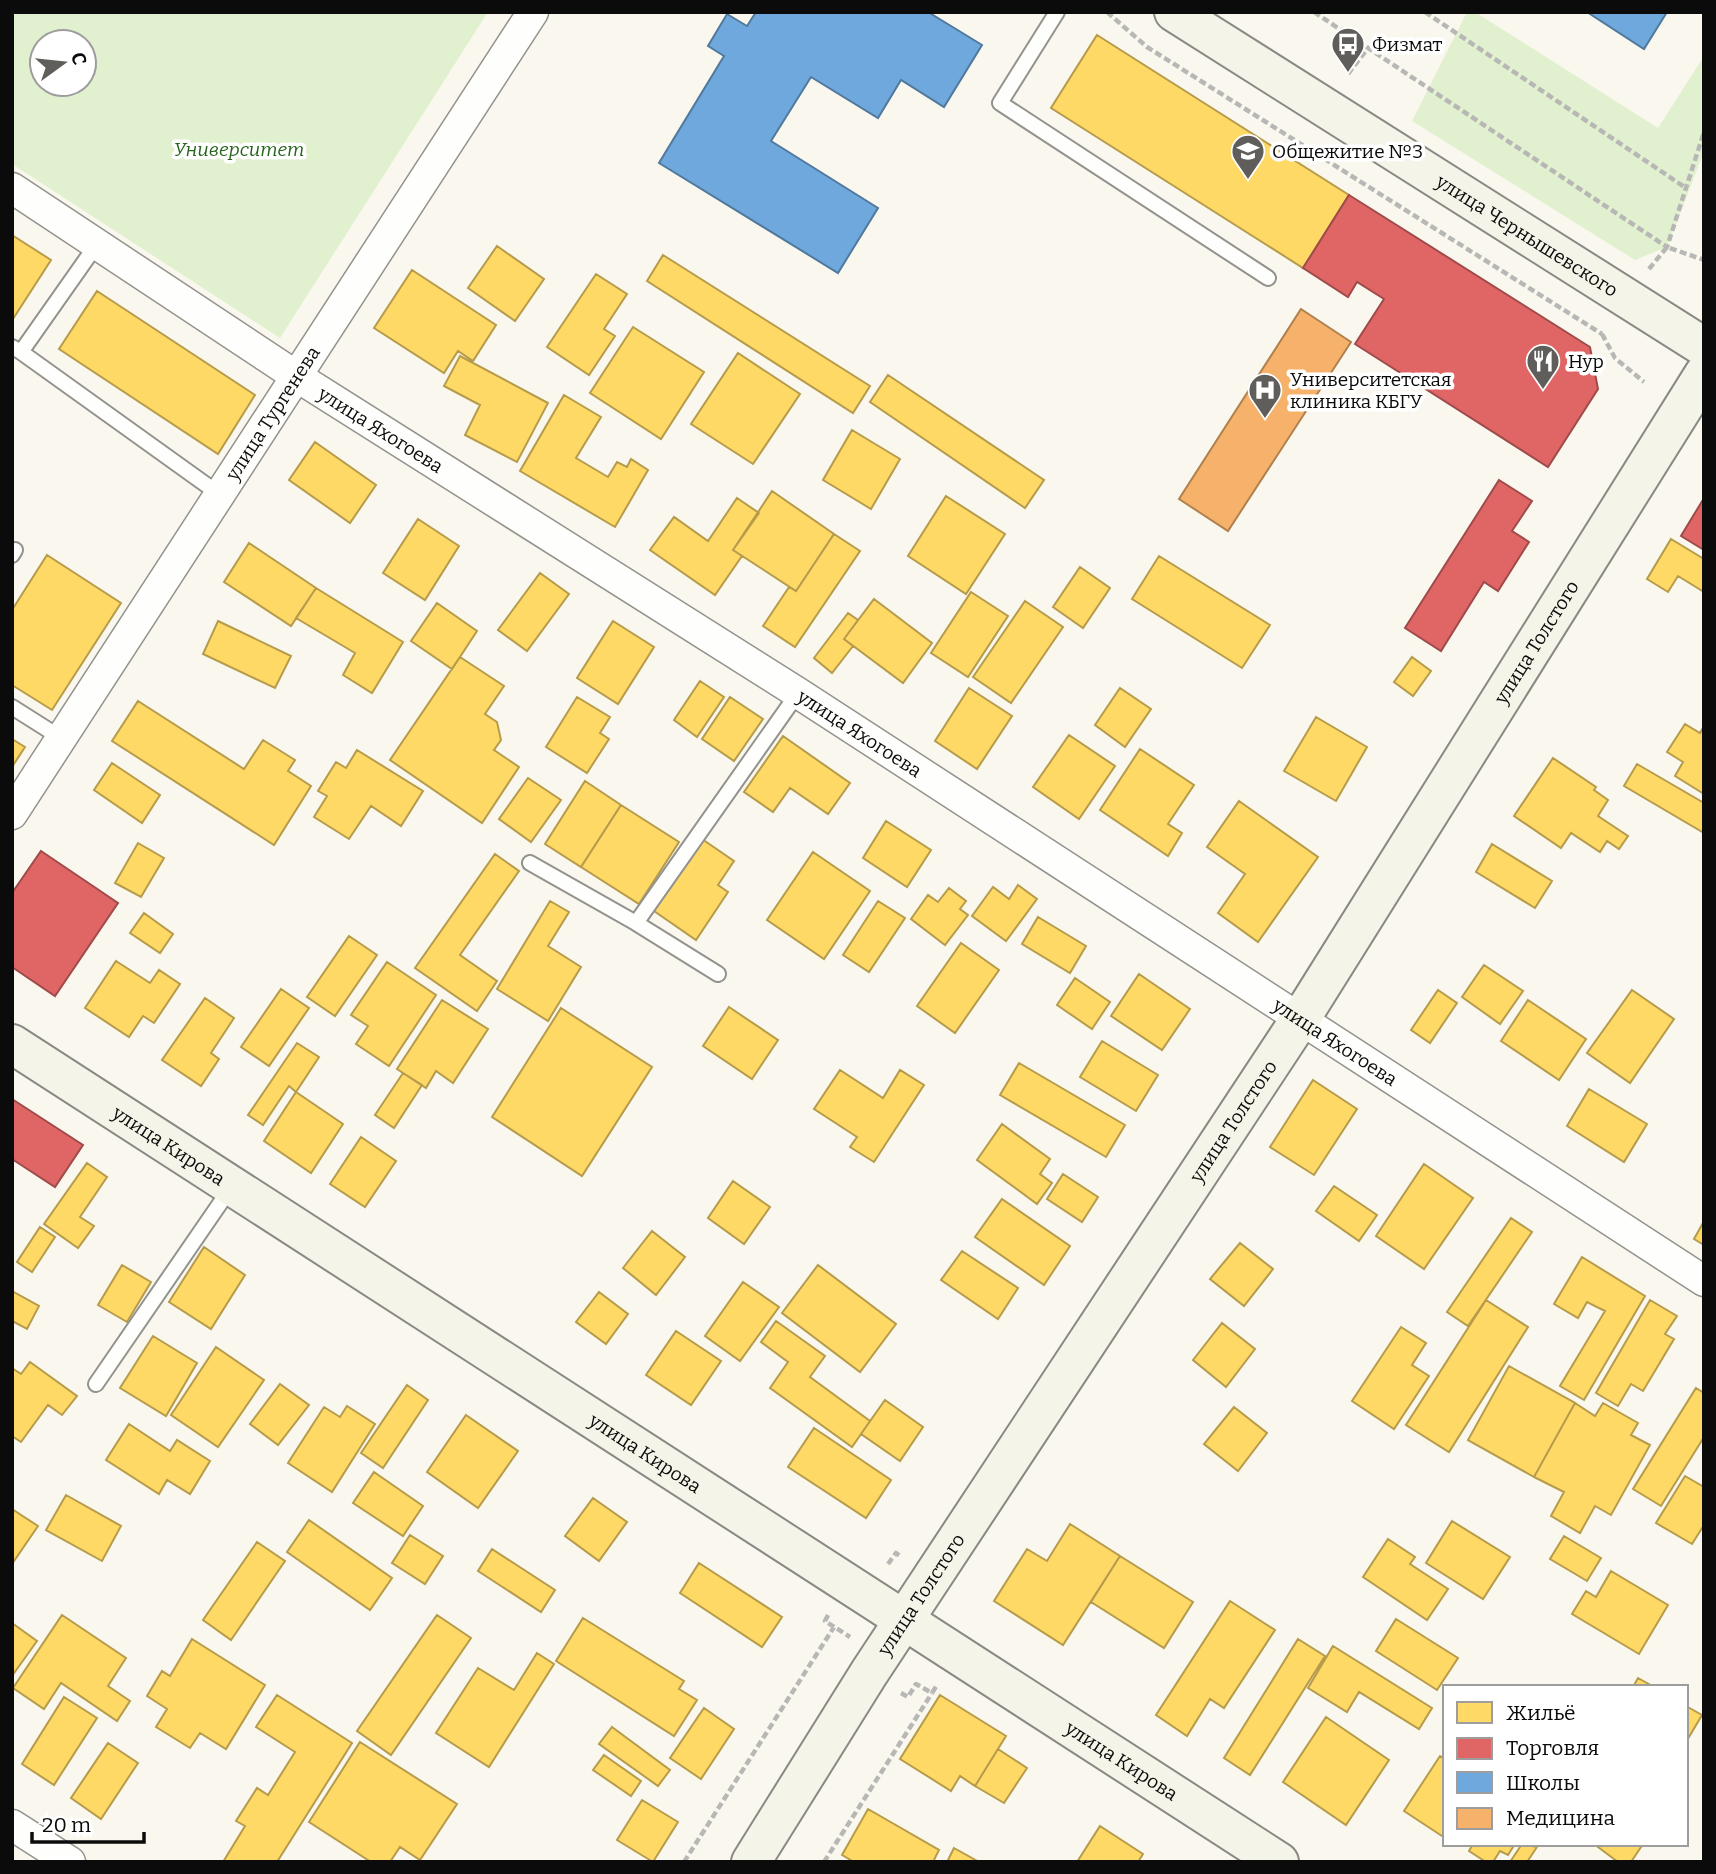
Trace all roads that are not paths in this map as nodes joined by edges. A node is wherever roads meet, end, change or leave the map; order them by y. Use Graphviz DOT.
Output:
graph roads {
  1 [pos="533,12"];
  2 [pos="1057,12"];
  3 [pos="1174,12"];
  4 [pos="12,188"];
  5 [pos="97,244"];
  6 [pos="1268,278"];
  7 [pos="1704,347"];
  8 [pos="17,350"];
  9 [pos="1704,374"];
  10 [pos="296,376"];
  11 [pos="219,494"];
  12 [pos="798,693"];
  13 [pos="12,707"];
  14 [pos="61,738"];
  15 [pos="12,814"];
  16 [pos="530,863"];
  17 [pos="636,923"];
  18 [pos="718,974"];
  19 [pos="1299,1021"];
  20 [pos="12,1044"];
  21 [pos="232,1185"];
  22 [pos="1704,1281"];
  23 [pos="96,1384"];
  24 [pos="906,1619"];
  25 [pos="12,1825"];
  26 [pos="70,1862"];
  27 [pos="751,1862"];
  28 [pos="1279,1862"];
  1 -- 10 [label="street, улица Тургенева"];
  2 -- 6 [label="lane"];
  3 -- 7 [label="street, улица Чернышевского"];
  4 -- 5 [label="street, улица Яхогоева"];
  5 -- 8 [label="lane"];
  5 -- 10 [label="street, улица Яхогоева"];
  8 -- 11 [label="lane"];
  9 -- 19 [label="street, улица Толстого"];
  10 -- 11 [label="street, улица Тургенева"];
  10 -- 12 [label="street, улица Яхогоева"];
  11 -- 14 [label="street, улица Тургенева"];
  12 -- 17 [label="lane"];
  12 -- 19 [label="street, улица Яхогоева"];
  13 -- 14 [label="lane"];
  14 -- 15 [label="street, улица Тургенева"];
  16 -- 17 [label="lane"];
  17 -- 18 [label="lane"];
  19 -- 22 [label="street, улица Яхогоева"];
  19 -- 24 [label="street, улица Толстого"];
  20 -- 21 [label="street, улица Кирова"];
  21 -- 23 [label="lane"];
  21 -- 24 [label="street, улица Кирова"];
  24 -- 27 [label="street, улица Толстого"];
  24 -- 28 [label="street, улица Кирова"];
  25 -- 26 [label="street"];
}
